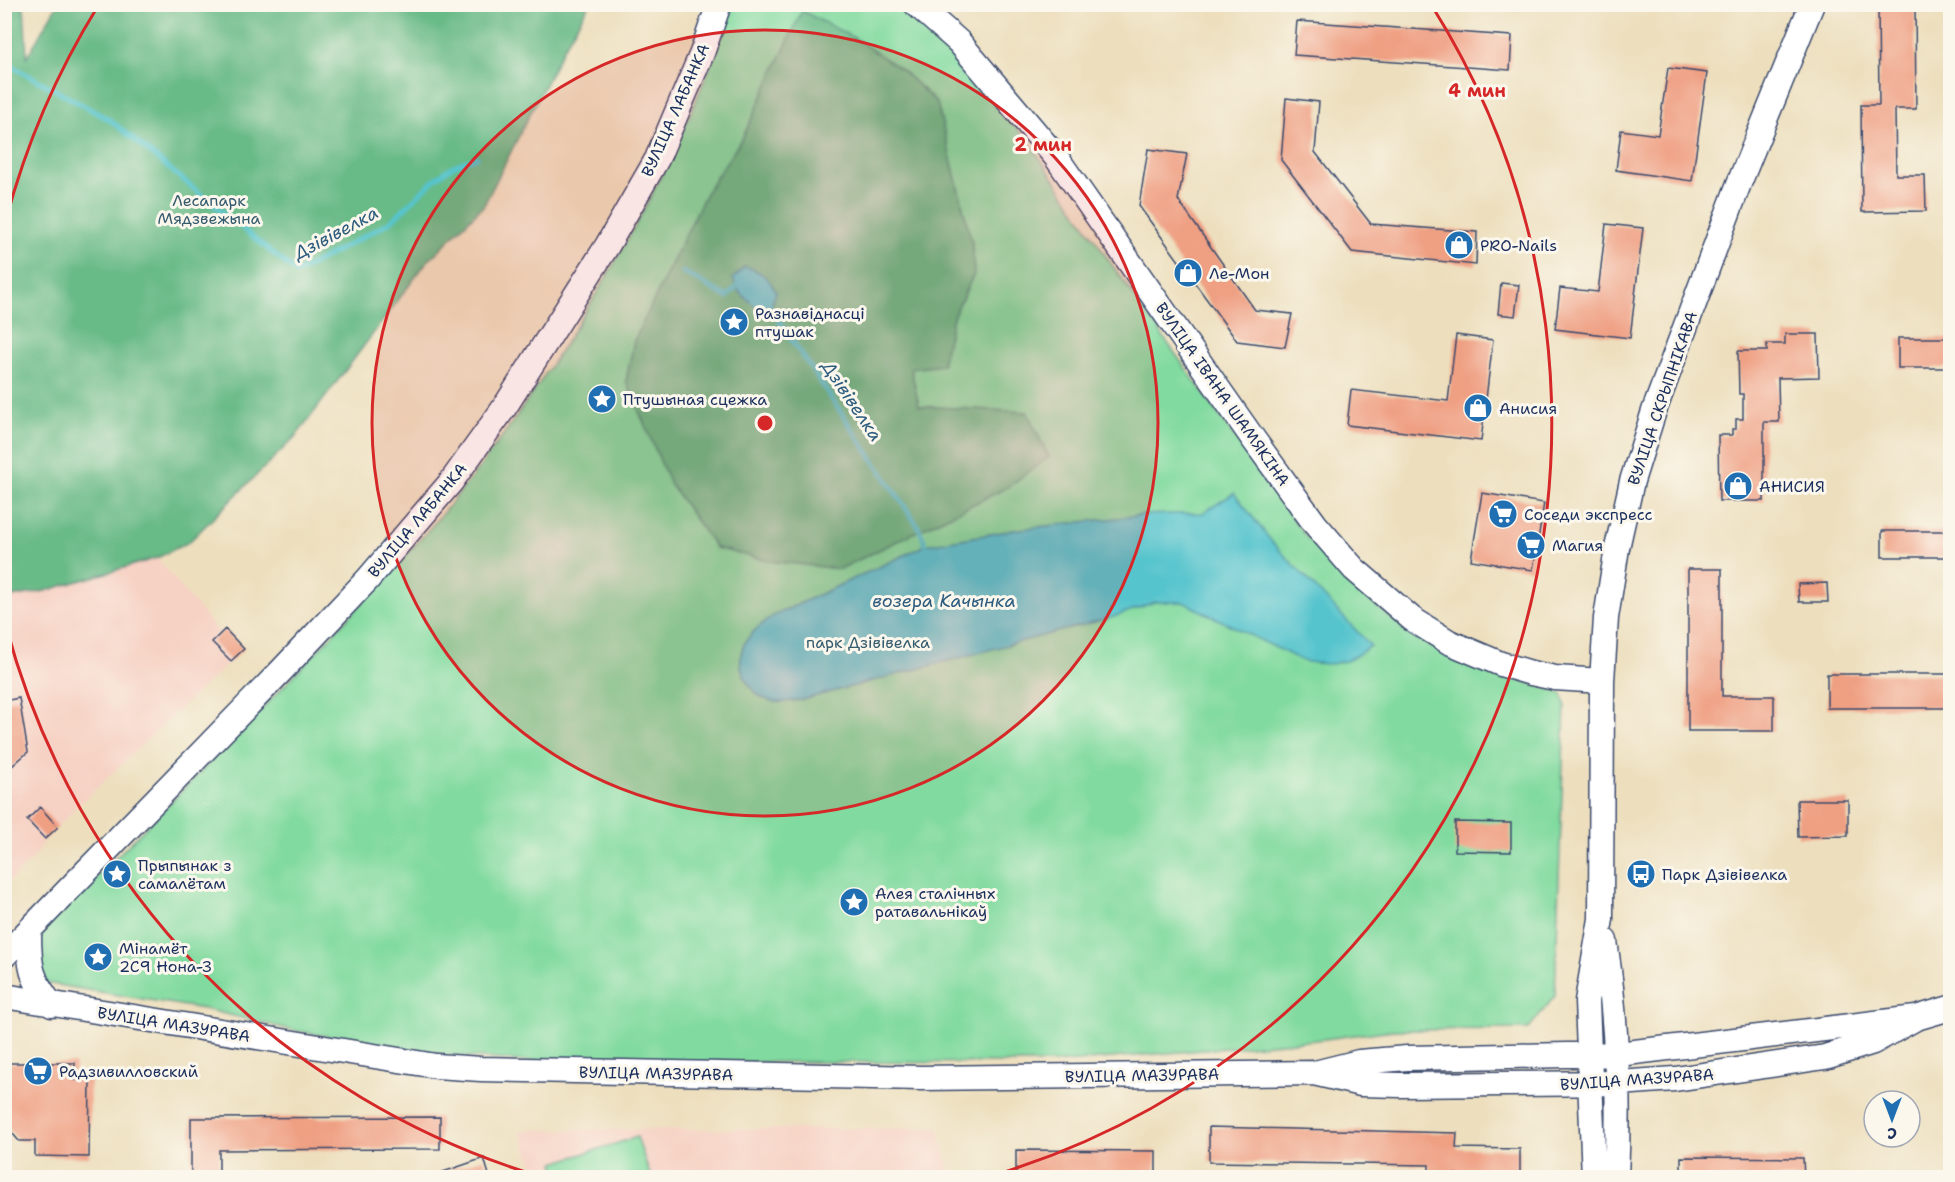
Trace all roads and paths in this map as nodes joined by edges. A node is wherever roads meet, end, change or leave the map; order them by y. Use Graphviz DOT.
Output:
graph roads {
  1 [pos="719,4"];
  2 [pos="916,4"];
  3 [pos="1812,4"];
  4 [pos="1602,681"];
  5 [pos="1601,920"];
  6 [pos="29,934"];
  7 [pos="4,956"];
  8 [pos="4,996"];
  9 [pos="52,1005"];
  10 [pos="1950,1008"];
  11 [pos="1916,1018"];
  12 [pos="1618,1054"];
  13 [pos="1590,1056"];
  14 [pos="1314,1073"];
  15 [pos="1619,1083"];
  16 [pos="1590,1084"];
  17 [pos="1594,1178"];
  18 [pos="1616,1178"];
  1 -- 6 [label="main road, ВУЛІЦА ЛАБАНКА"];
  2 -- 4 [label="main road, ВУЛІЦА ІВАНА ШАМЯКІНА"];
  3 -- 4 [label="main road, ВУЛІЦА СКРЫПНІКАВА"];
  4 -- 5 [label="main road, ВУЛІЦА СКРЫПНІКАВА"];
  5 -- 12 [label="main road, ВУЛІЦА СКРЫПНІКАВА"];
  5 -- 13 [label="main road, ВУЛІЦА СКРЫПНІКАВА"];
  6 -- 7 [label="main road, ВУЛІЦА ЛАБАНКА"];
  6 -- 9 [label="main road"];
  8 -- 9 [label="main road, ВУЛІЦА МАЗУРАВА"];
  9 -- 14 [label="main road, ВУЛІЦА МАЗУРАВА"];
  10 -- 11 [label="main road, ВУЛІЦА МАЗУРАВА"];
  11 -- 12 [label="main road, ВУЛІЦА МАЗУРАВА"];
  11 -- 15 [label="main road, ВУЛІЦА МАЗУРАВА"];
  12 -- 13 [label="main road, ВУЛІЦА МАЗУРАВА"];
  12 -- 15 [label="main road, ВУЛІЦА СКРЫПНІКАВА"];
  13 -- 14 [label="main road, ВУЛІЦА МАЗУРАВА"];
  13 -- 16 [label="main road, ВУЛІЦА СКРЫПНІКАВА"];
  14 -- 16 [label="main road, ВУЛІЦА МАЗУРАВА"];
  15 -- 16 [label="main road, ВУЛІЦА МАЗУРАВА"];
  15 -- 18 [label="main road, ВУЛІЦА СКРЫПНІКАВА"];
  16 -- 17 [label="main road, ВУЛІЦА СКРЫПНІКАВА"];
}
